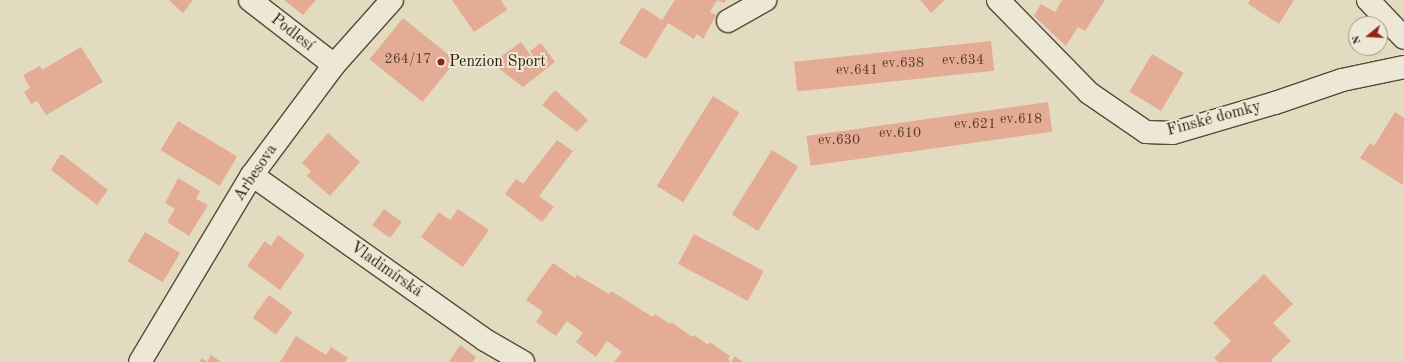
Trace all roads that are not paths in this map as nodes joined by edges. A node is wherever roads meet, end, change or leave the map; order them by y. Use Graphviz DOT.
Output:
graph roads {
  1 [pos="250,0"];
  2 [pos="392,0"];
  3 [pos="765,0"];
  4 [pos="998,0"];
  5 [pos="1368,0"];
  6 [pos="728,21"];
  7 [pos="1404,38"];
  8 [pos="334,66"];
  9 [pos="1404,67"];
  10 [pos="252,175"];
  11 [pos="140,362"];
  12 [pos="523,362"];
  1 -- 8 [label="street, Podlesí"];
  2 -- 8 [label="street, Arbesova"];
  3 -- 6 [label="street"];
  4 -- 9 [label="street, Finské domky"];
  5 -- 7 [label="street"];
  8 -- 10 [label="street, Arbesova"];
  10 -- 11 [label="street, Arbesova"];
  10 -- 12 [label="street, Vladimírská"];
}
